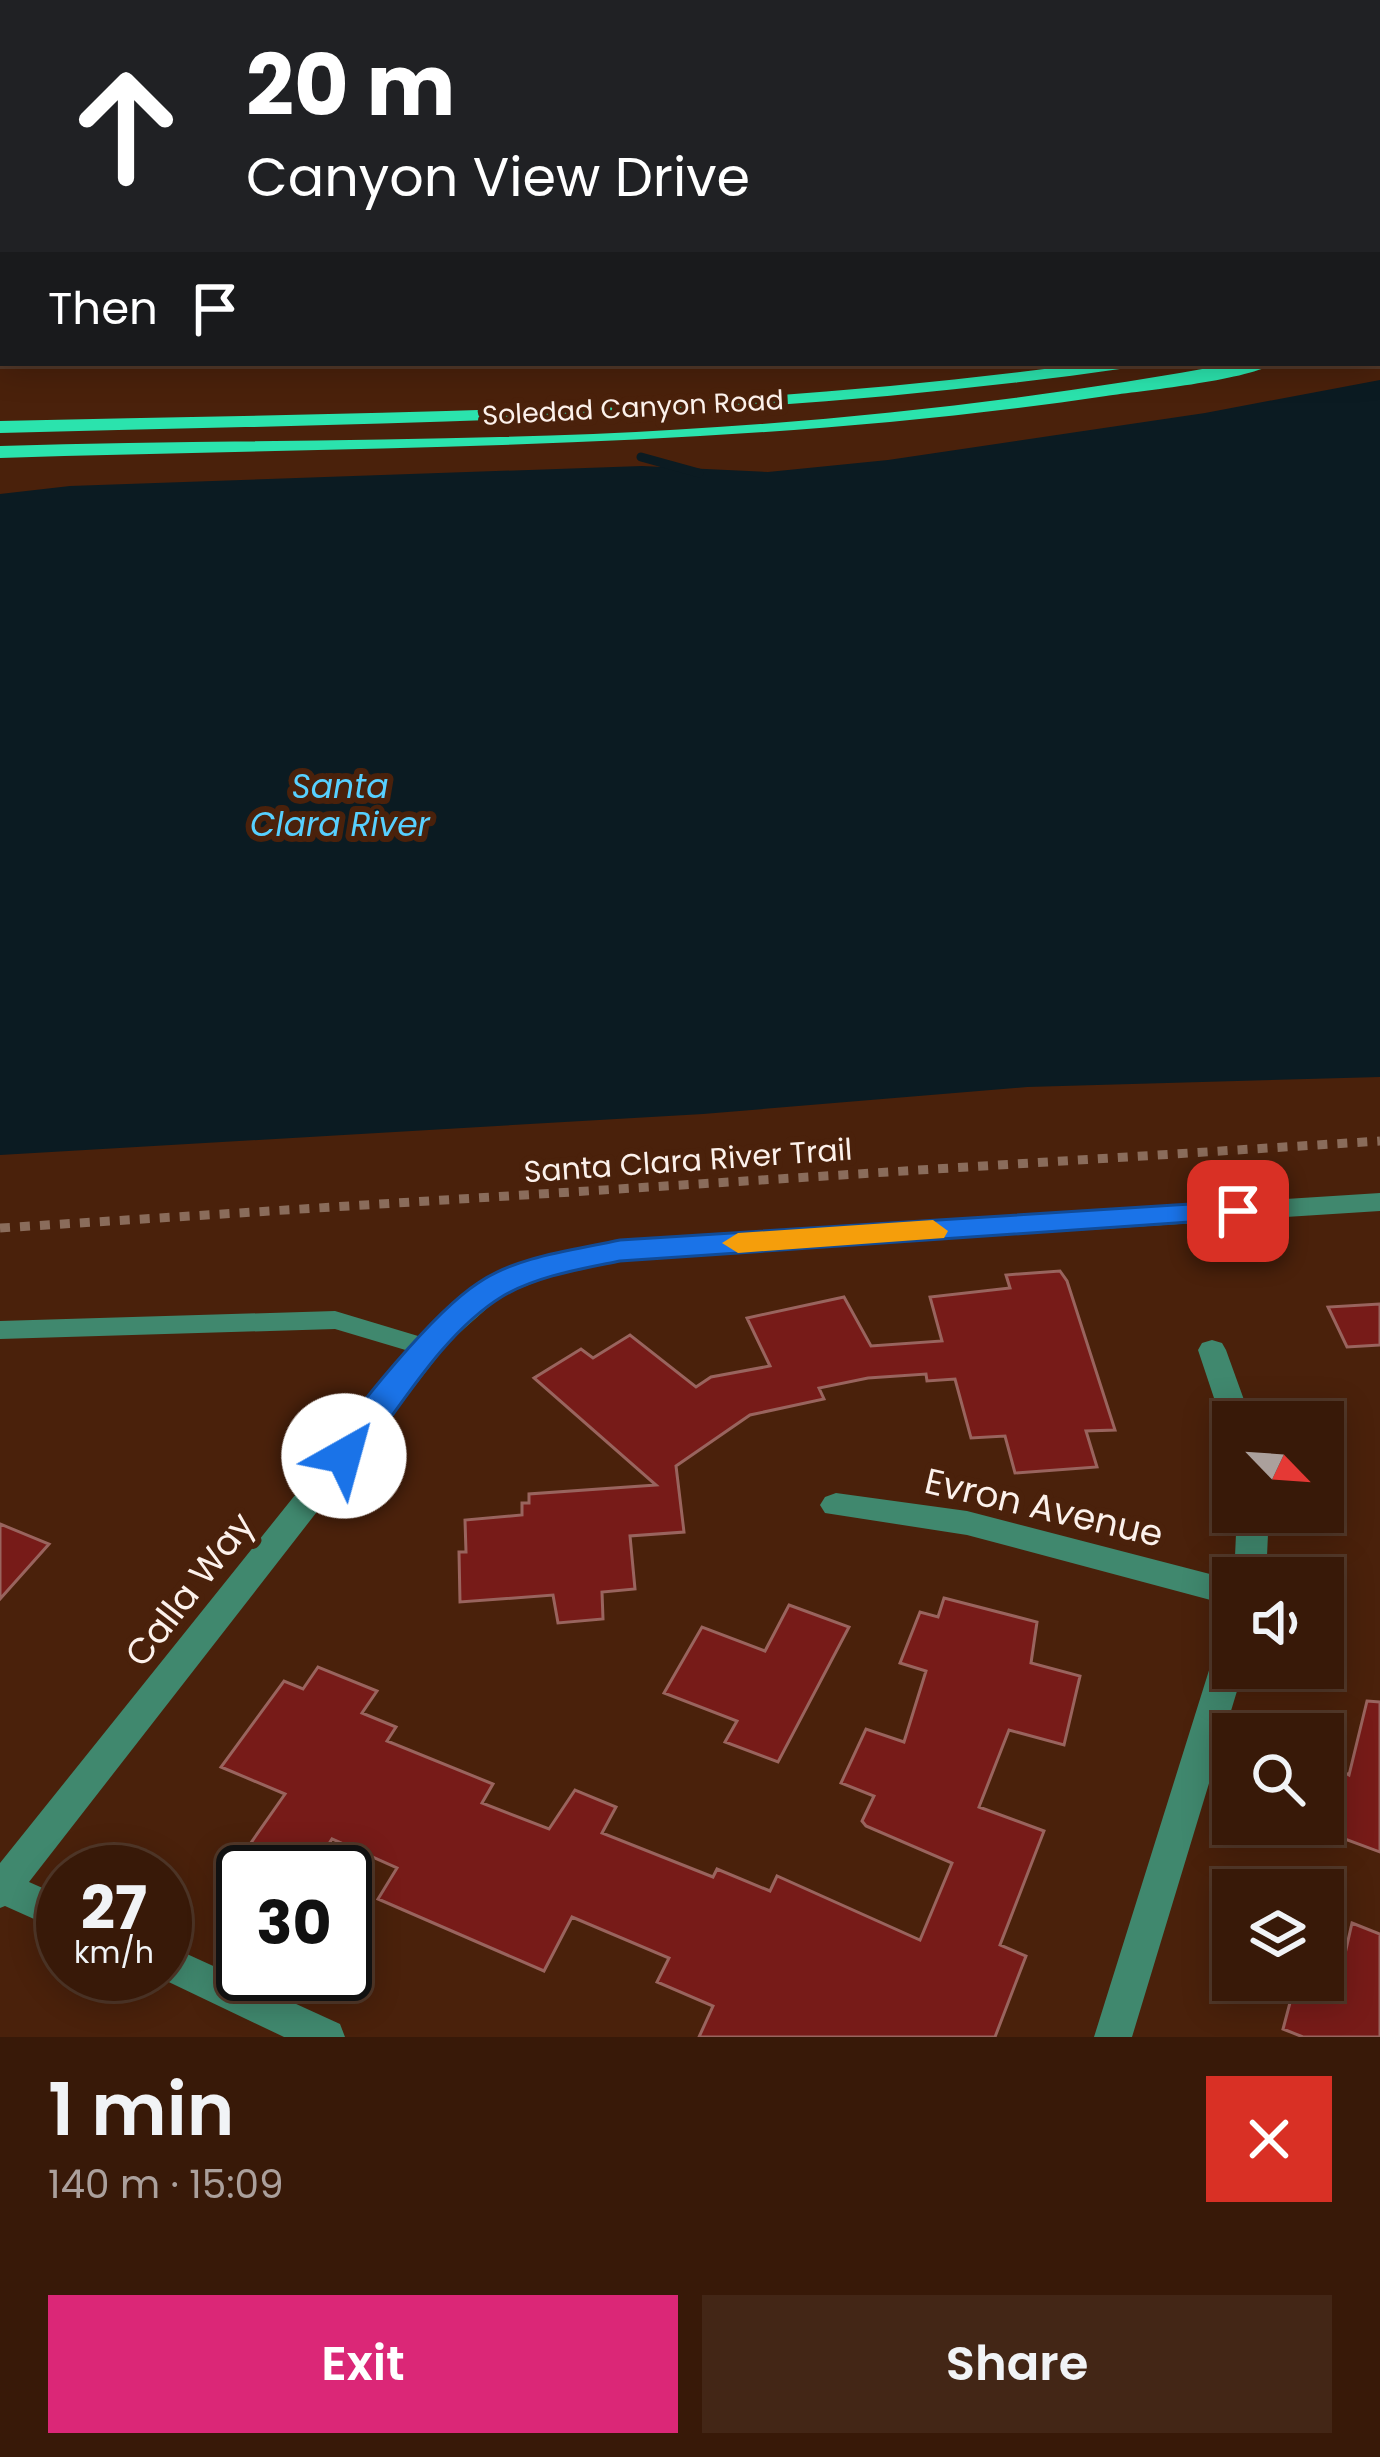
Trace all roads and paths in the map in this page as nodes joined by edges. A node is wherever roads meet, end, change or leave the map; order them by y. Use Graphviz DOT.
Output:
graph roads {
  1 [pos="1106,366"];
  2 [pos="1247,366"];
  3 [pos="0,427"];
  4 [pos="0,452"];
  5 [pos="1380,1141"];
  6 [pos="1380,1202"];
  7 [pos="0,1228"];
  8 [pos="0,1330"];
  9 [pos="434,1341"];
  10 [pos="1212,1350"];
  11 [pos="1230,1401"];
  12 [pos="836,1505"];
  13 [pos="1212,1587"];
  14 [pos="1220,1689"];
  15 [pos="2,1889"];
  16 [pos="36,1903"];
  17 [pos="192,1975"];
  18 [pos="326,2037"];
  19 [pos="1113,2037"];
  1 -- 3 [label="main road, Soledad Canyon Road"];
  2 -- 4 [label="main road, Soledad Canyon Road"];
  5 -- 7 [label="path, Santa Clara River Trail"];
  6 -- 9 [label="street, Calla Way"];
  8 -- 9 [label="lane"];
  9 -- 15 [label="street, Calla Way"];
  10 -- 11 [label="street"];
  12 -- 13 [label="street, Evron Avenue"];
  14 -- 19 [label="street"];
  15 -- 16 [label="street"];
  17 -- 18 [label="street"];
}
